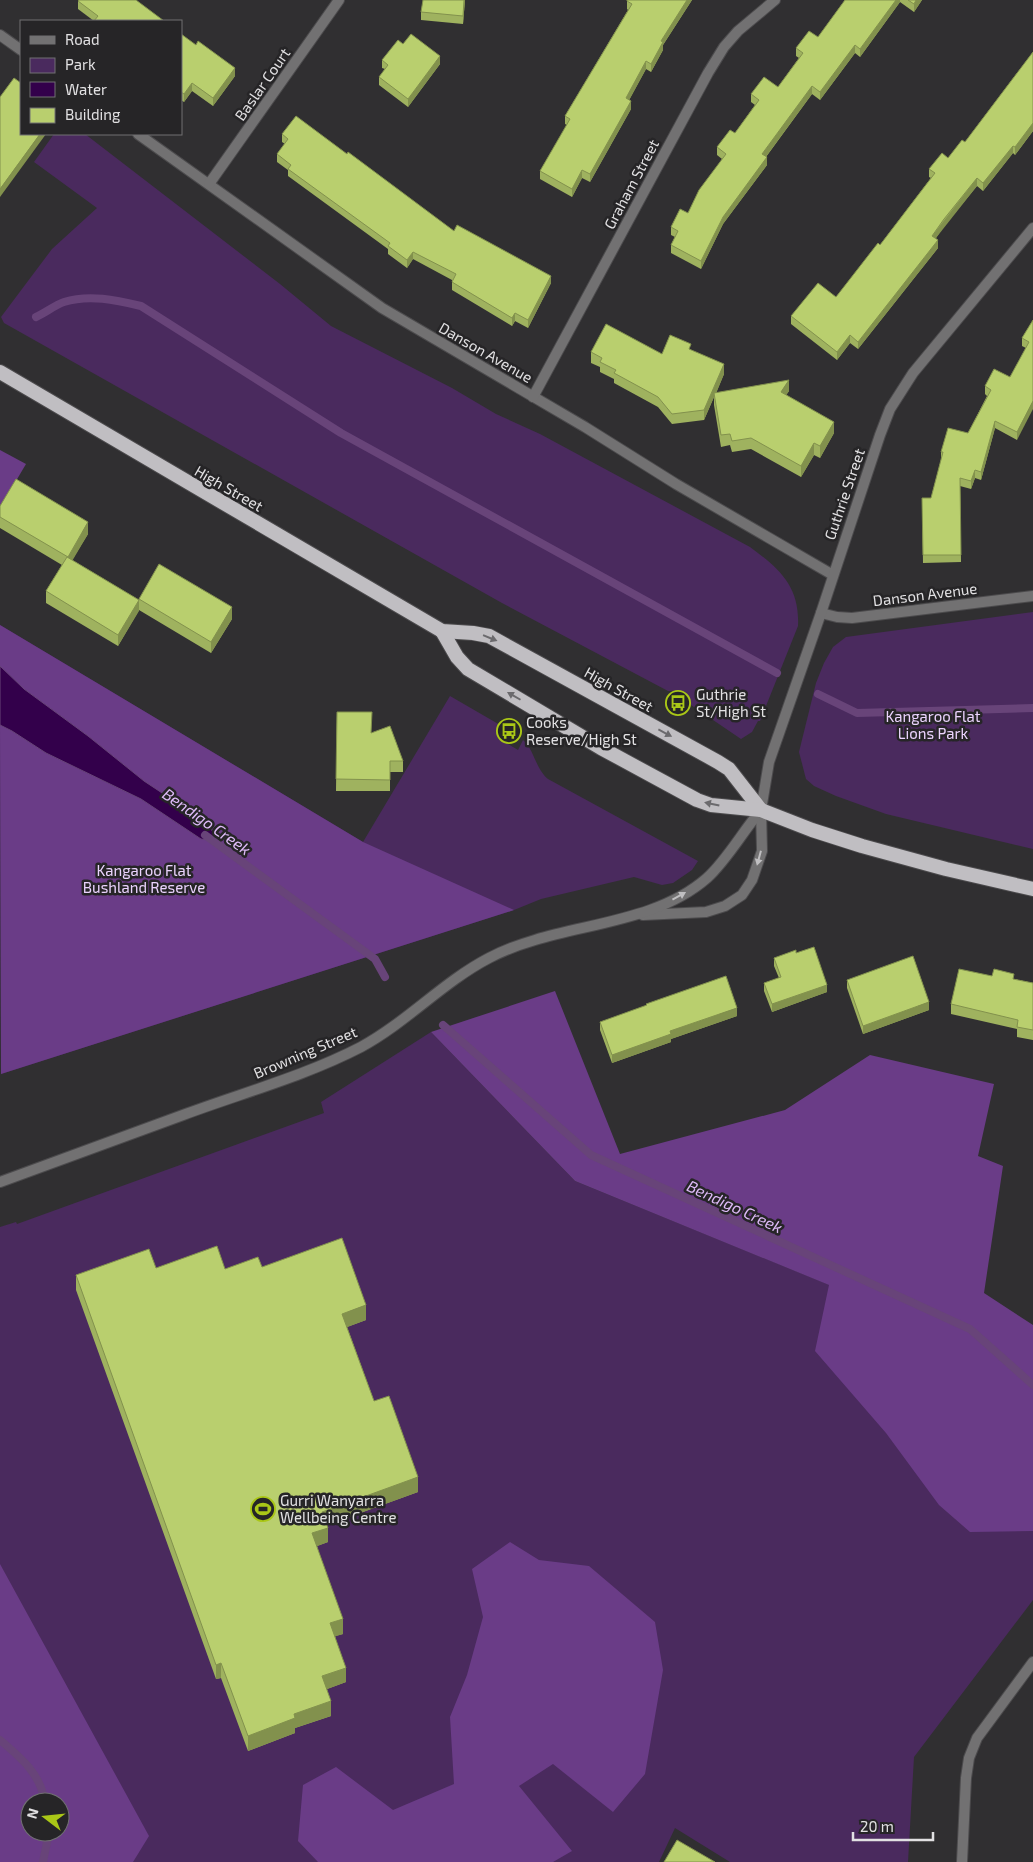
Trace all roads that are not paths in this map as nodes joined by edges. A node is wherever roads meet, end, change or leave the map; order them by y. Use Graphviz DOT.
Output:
graph roads {
  1 [pos="339,0"];
  2 [pos="775,0"];
  3 [pos="0,35"];
  4 [pos="20,49"];
  5 [pos="139,135"];
  6 [pos="209,184"];
  7 [pos="1033,228"];
  8 [pos="0,372"];
  9 [pos="534,397"];
  10 [pos="833,575"];
  11 [pos="1033,596"];
  12 [pos="821,613"];
  13 [pos="442,631"];
  14 [pos="761,810"];
  15 [pos="1033,889"];
  16 [pos="634,915"];
  17 [pos="0,1182"];
  18 [pos="1033,1662"];
  19 [pos="962,1862"];
  1 -- 6 [label="street, Baslar Court"];
  2 -- 9 [label="street, Graham Street"];
  3 -- 4 [label="street"];
  5 -- 6 [label="street, Danson Avenue"];
  6 -- 9 [label="street, Danson Avenue"];
  7 -- 10 [label="street, Guthrie Street"];
  8 -- 13 [label="highway, High Street"];
  9 -- 10 [label="street, Danson Avenue"];
  10 -- 12 [label="street, Guthrie Street"];
  11 -- 12 [label="street, Danson Avenue"];
  12 -- 14 [label="street, Guthrie Street"];
  13 -- 14 [label="highway, High Street, one-way"];
  14 -- 13 [label="highway, High Street, one-way"];
  14 -- 15 [label="highway, High Street"];
  16 -- 14 [label="street, Browning Street, one-way"];
  14 -- 16 [label="street, Browning Street, one-way"];
  16 -- 17 [label="street, Browning Street"];
  18 -- 19 [label="street"];
}
